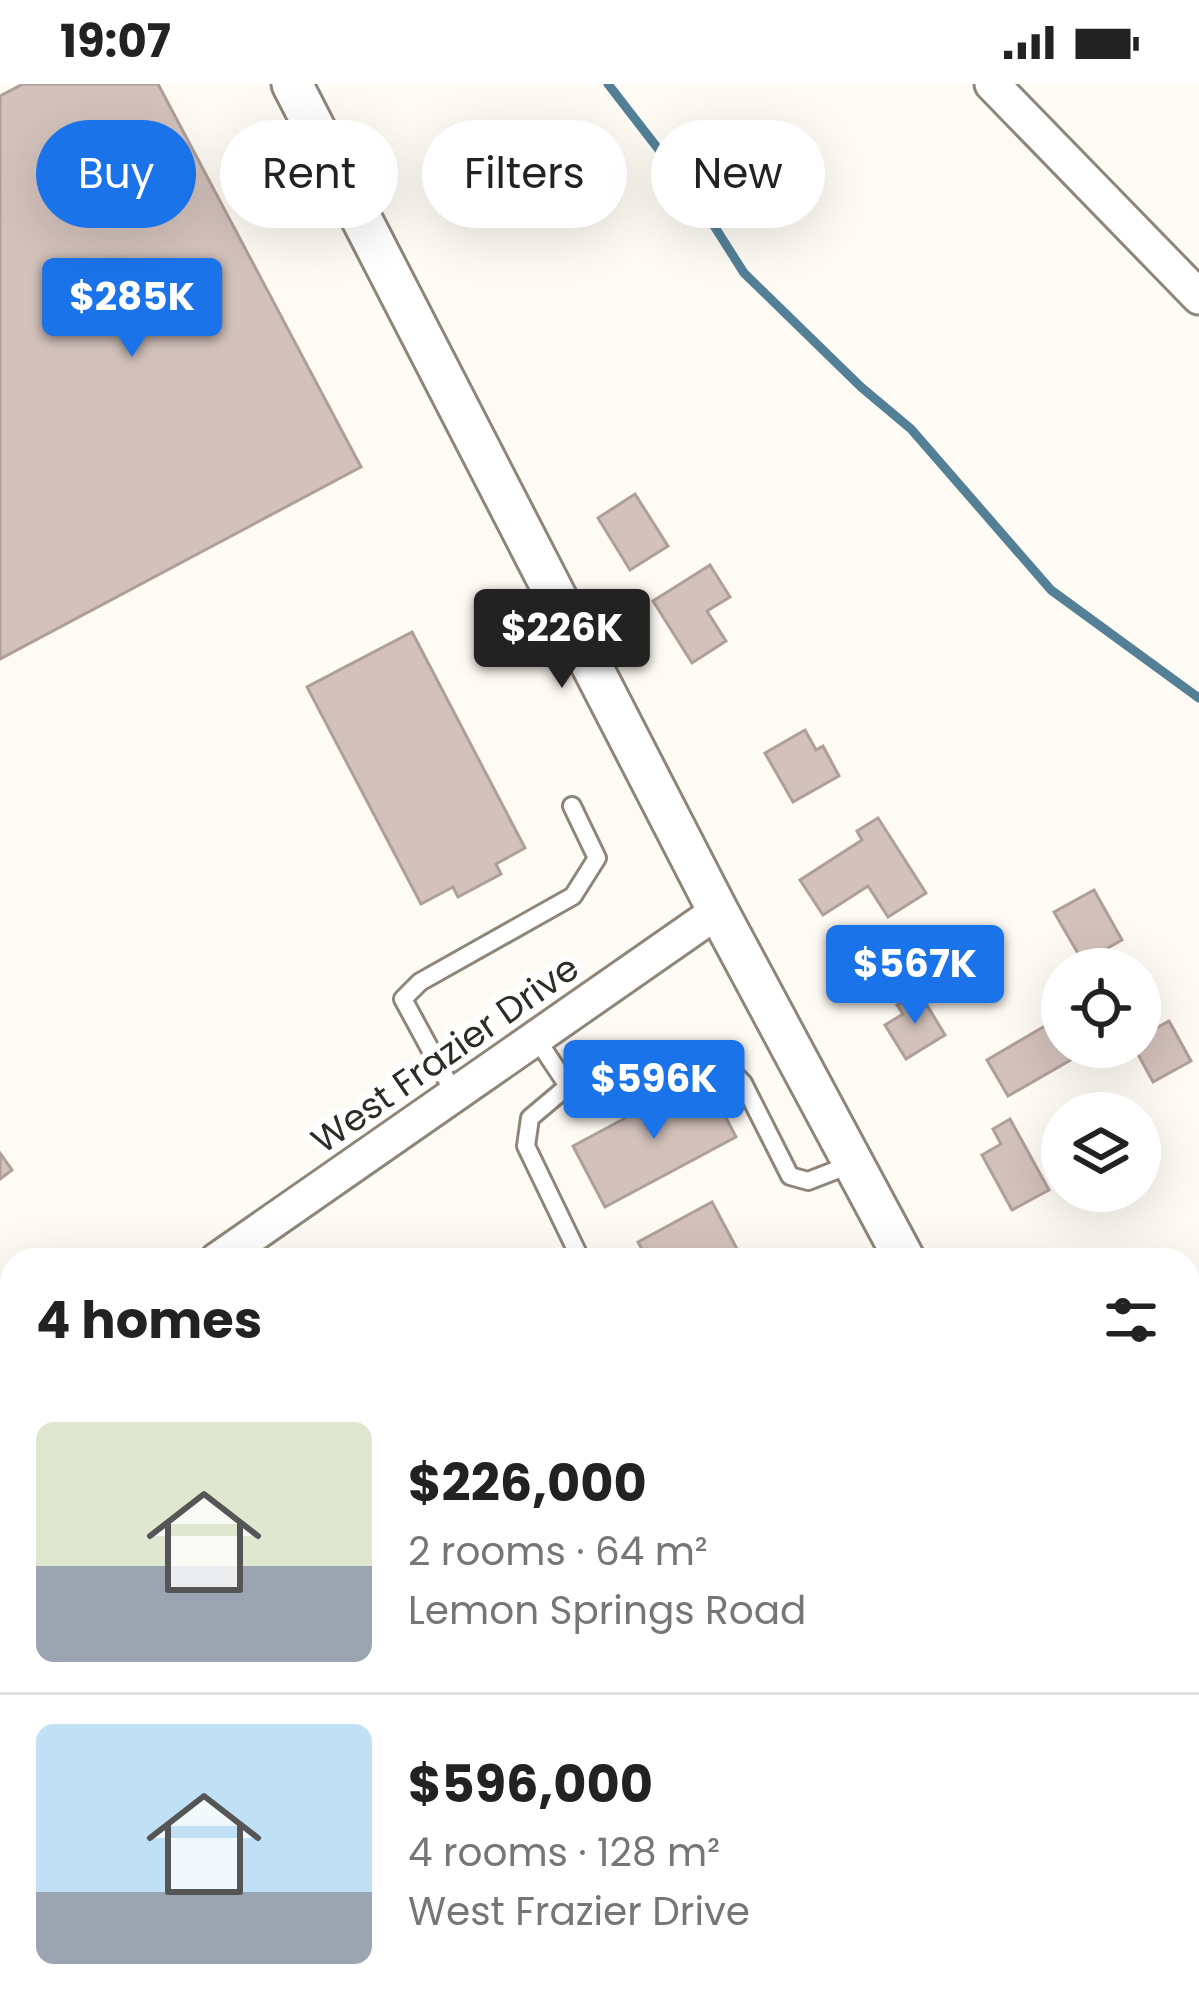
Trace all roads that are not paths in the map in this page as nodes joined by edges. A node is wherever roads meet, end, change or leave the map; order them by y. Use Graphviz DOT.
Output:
graph roads {
  1 [pos="292,84"];
  2 [pos="992,84"];
  3 [pos="1199,297"];
  4 [pos="572,806"];
  5 [pos="718,911"];
  6 [pos="536,1038"];
  7 [pos="568,1086"];
  8 [pos="455,1094"];
  9 [pos="853,1163"];
  10 [pos="235,1248"];
  11 [pos="575,1248"];
  12 [pos="899,1248"];
  1 -- 5 [label="street"];
  2 -- 3 [label="street"];
  4 -- 8 [label="lane"];
  5 -- 6 [label="street, West Frazier Drive"];
  5 -- 9 [label="street"];
  6 -- 7 [label="lane"];
  6 -- 8 [label="street, West Frazier Drive"];
  7 -- 9 [label="lane"];
  7 -- 11 [label="lane"];
  8 -- 10 [label="street, West Frazier Drive"];
  9 -- 12 [label="street"];
}
